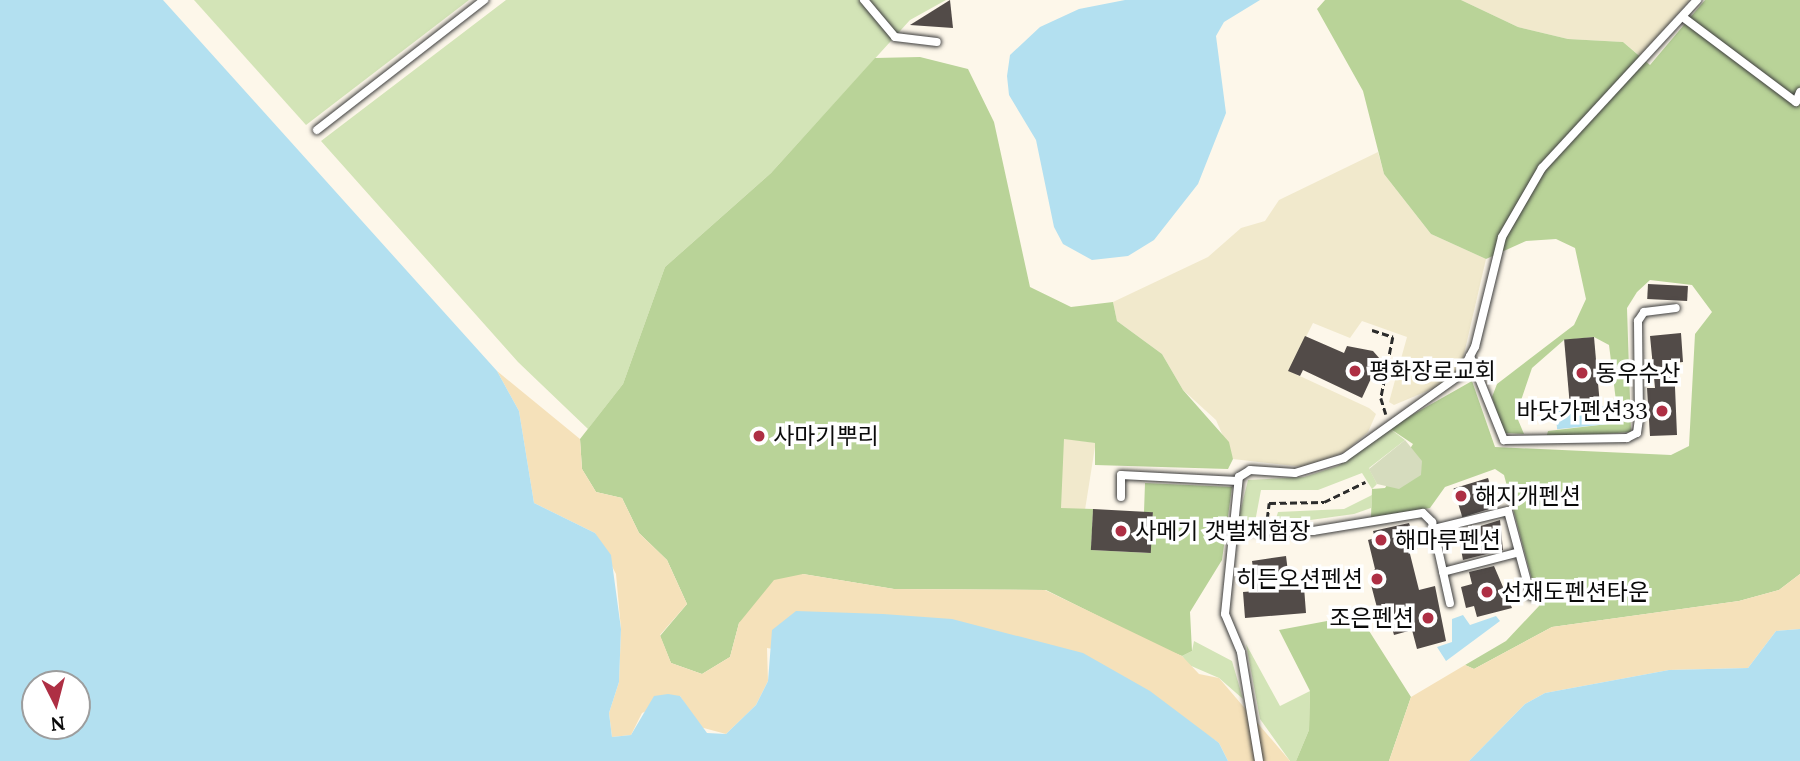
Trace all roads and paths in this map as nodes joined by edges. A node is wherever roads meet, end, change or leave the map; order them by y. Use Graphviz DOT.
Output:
graph roads {
  1 [pos="484,0"];
  2 [pos="864,0"];
  3 [pos="1698,0"];
  4 [pos="1684,18"];
  5 [pos="937,42"];
  6 [pos="1800,92"];
  7 [pos="317,130"];
  8 [pos="1676,309"];
  9 [pos="1372,330"];
  10 [pos="1470,356"];
  11 [pos="1388,421"];
  12 [pos="1238,481"];
  13 [pos="1366,482"];
  14 [pos="1121,497"];
  15 [pos="1434,529"];
  16 [pos="1232,530"];
  17 [pos="1265,533"];
  18 [pos="1516,553"];
  19 [pos="1443,572"];
  20 [pos="1531,596"];
  21 [pos="1450,603"];
  22 [pos="1259,761"];
  1 -- 7 [label="lane"];
  2 -- 5 [label="lane"];
  3 -- 4 [label="lane"];
  4 -- 6 [label="lane"];
  4 -- 10 [label="lane"];
  8 -- 10 [label="lane"];
  9 -- 11 [label="path"];
  10 -- 11 [label="lane"];
  11 -- 12 [label="lane"];
  12 -- 14 [label="lane"];
  12 -- 16 [label="lane"];
  13 -- 17 [label="path"];
  15 -- 17 [label="lane"];
  15 -- 18 [label="lane"];
  15 -- 19 [label="lane"];
  16 -- 17 [label="lane"];
  16 -- 22 [label="lane"];
  18 -- 19 [label="lane"];
  18 -- 20 [label="lane"];
  19 -- 21 [label="lane"];
}
